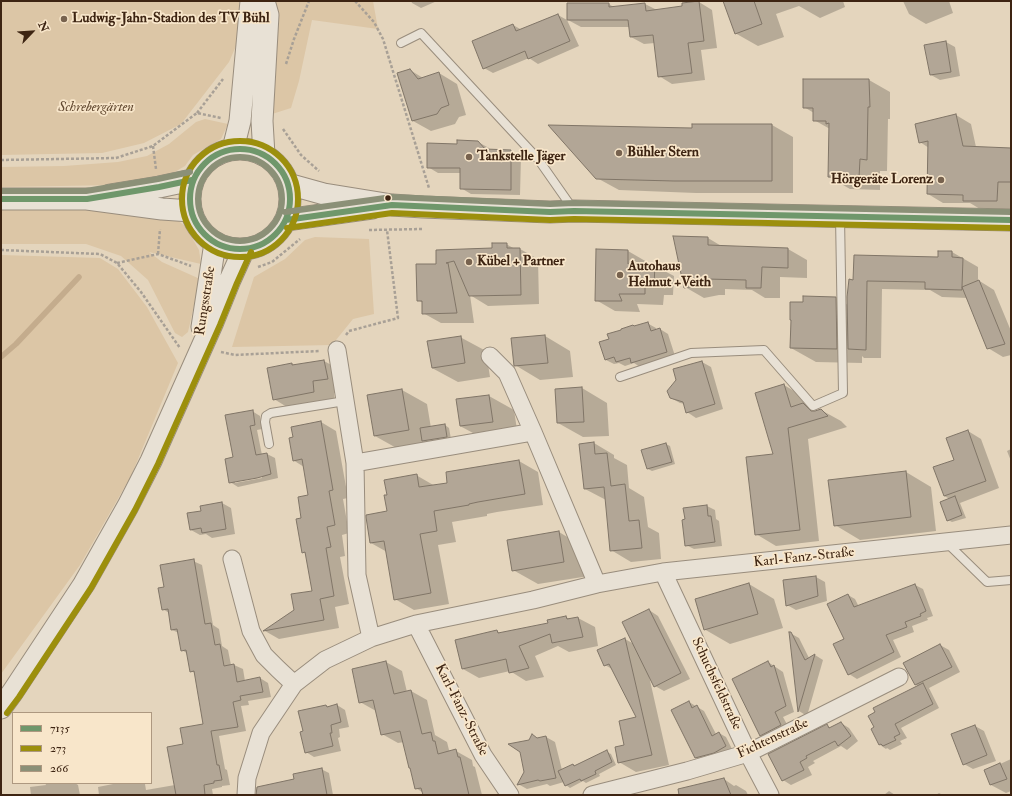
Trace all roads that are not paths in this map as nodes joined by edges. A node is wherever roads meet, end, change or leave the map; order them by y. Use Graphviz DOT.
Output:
graph roads {
  1 [pos="250,1"];
  2 [pos="264,1"];
  3 [pos="401,44"];
  4 [pos="233,149"];
  5 [pos="264,155"];
  6 [pos="192,180"];
  7 [pos="288,184"];
  8 [pos="1,199"];
  9 [pos="87,199"];
  10 [pos="392,205"];
  11 [pos="574,211"];
  12 [pos="191,212"];
  13 [pos="840,216"];
  14 [pos="286,220"];
  15 [pos="1011,220"];
  16 [pos="215,243"];
  17 [pos="244,250"];
  18 [pos="337,350"];
  19 [pos="490,356"];
  20 [pos="197,358"];
  21 [pos="620,377"];
  22 [pos="345,401"];
  23 [pos="533,432"];
  24 [pos="269,444"];
  25 [pos="355,463"];
  26 [pos="1011,535"];
  27 [pos="947,542"];
  28 [pos="232,559"];
  29 [pos="664,572"];
  30 [pos="1011,580"];
  31 [pos="597,584"];
  32 [pos="416,624"];
  33 [pos="371,638"];
  34 [pos="900,677"];
  35 [pos="294,684"];
  36 [pos="1,708"];
  37 [pos="748,753"];
  38 [pos="246,795"];
  39 [pos="510,795"];
  40 [pos="592,795"];
  41 [pos="770,795"];
  1 -- 4 [label="street"];
  2 -- 5 [label="street"];
  3 -- 11 [label="lane"];
  4 -- 5 [label="street"];
  4 -- 6 [label="street"];
  5 -- 7 [label="street"];
  6 -- 9 [label="street"];
  6 -- 12 [label="street"];
  7 -- 10 [label="street"];
  7 -- 14 [label="street"];
  8 -- 9 [label="street"];
  9 -- 12 [label="street"];
  10 -- 11 [label="street"];
  10 -- 14 [label="street"];
  11 -- 13 [label="street"];
  12 -- 16 [label="street"];
  13 -- 15 [label="street"];
  13 -- 21 [label="lane"];
  14 -- 17 [label="street"];
  16 -- 17 [label="street"];
  16 -- 20 [label="street, Rungsstraße"];
  17 -- 20 [label="street, Rungsstraße"];
  18 -- 22 [label="street"];
  19 -- 23 [label="street"];
  20 -- 36 [label="street, Rungsstraße"];
  22 -- 24 [label="lane"];
  22 -- 25 [label="street"];
  23 -- 25 [label="street"];
  23 -- 31 [label="street"];
  25 -- 33 [label="street"];
  26 -- 27 [label="street, Karl-Fanz-Straße"];
  27 -- 29 [label="street, Karl-Fanz-Straße"];
  27 -- 30 [label="lane"];
  28 -- 35 [label="street"];
  29 -- 31 [label="street, Karl-Fanz-Straße"];
  29 -- 37 [label="street, Schuchsfeldstraße"];
  31 -- 32 [label="street, Karl-Fanz-Straße"];
  32 -- 33 [label="street, Karl-Fanz-Straße"];
  32 -- 39 [label="street, Karl-Fanz-Straße"];
  33 -- 35 [label="street, Karl-Fanz-Straße"];
  34 -- 37 [label="street, Fichtenstraße"];
  35 -- 38 [label="street, Karl-Fanz-Straße"];
  37 -- 40 [label="street, Fichtenstraße"];
  37 -- 41 [label="street, Schuchsfeldstraße"];
}
